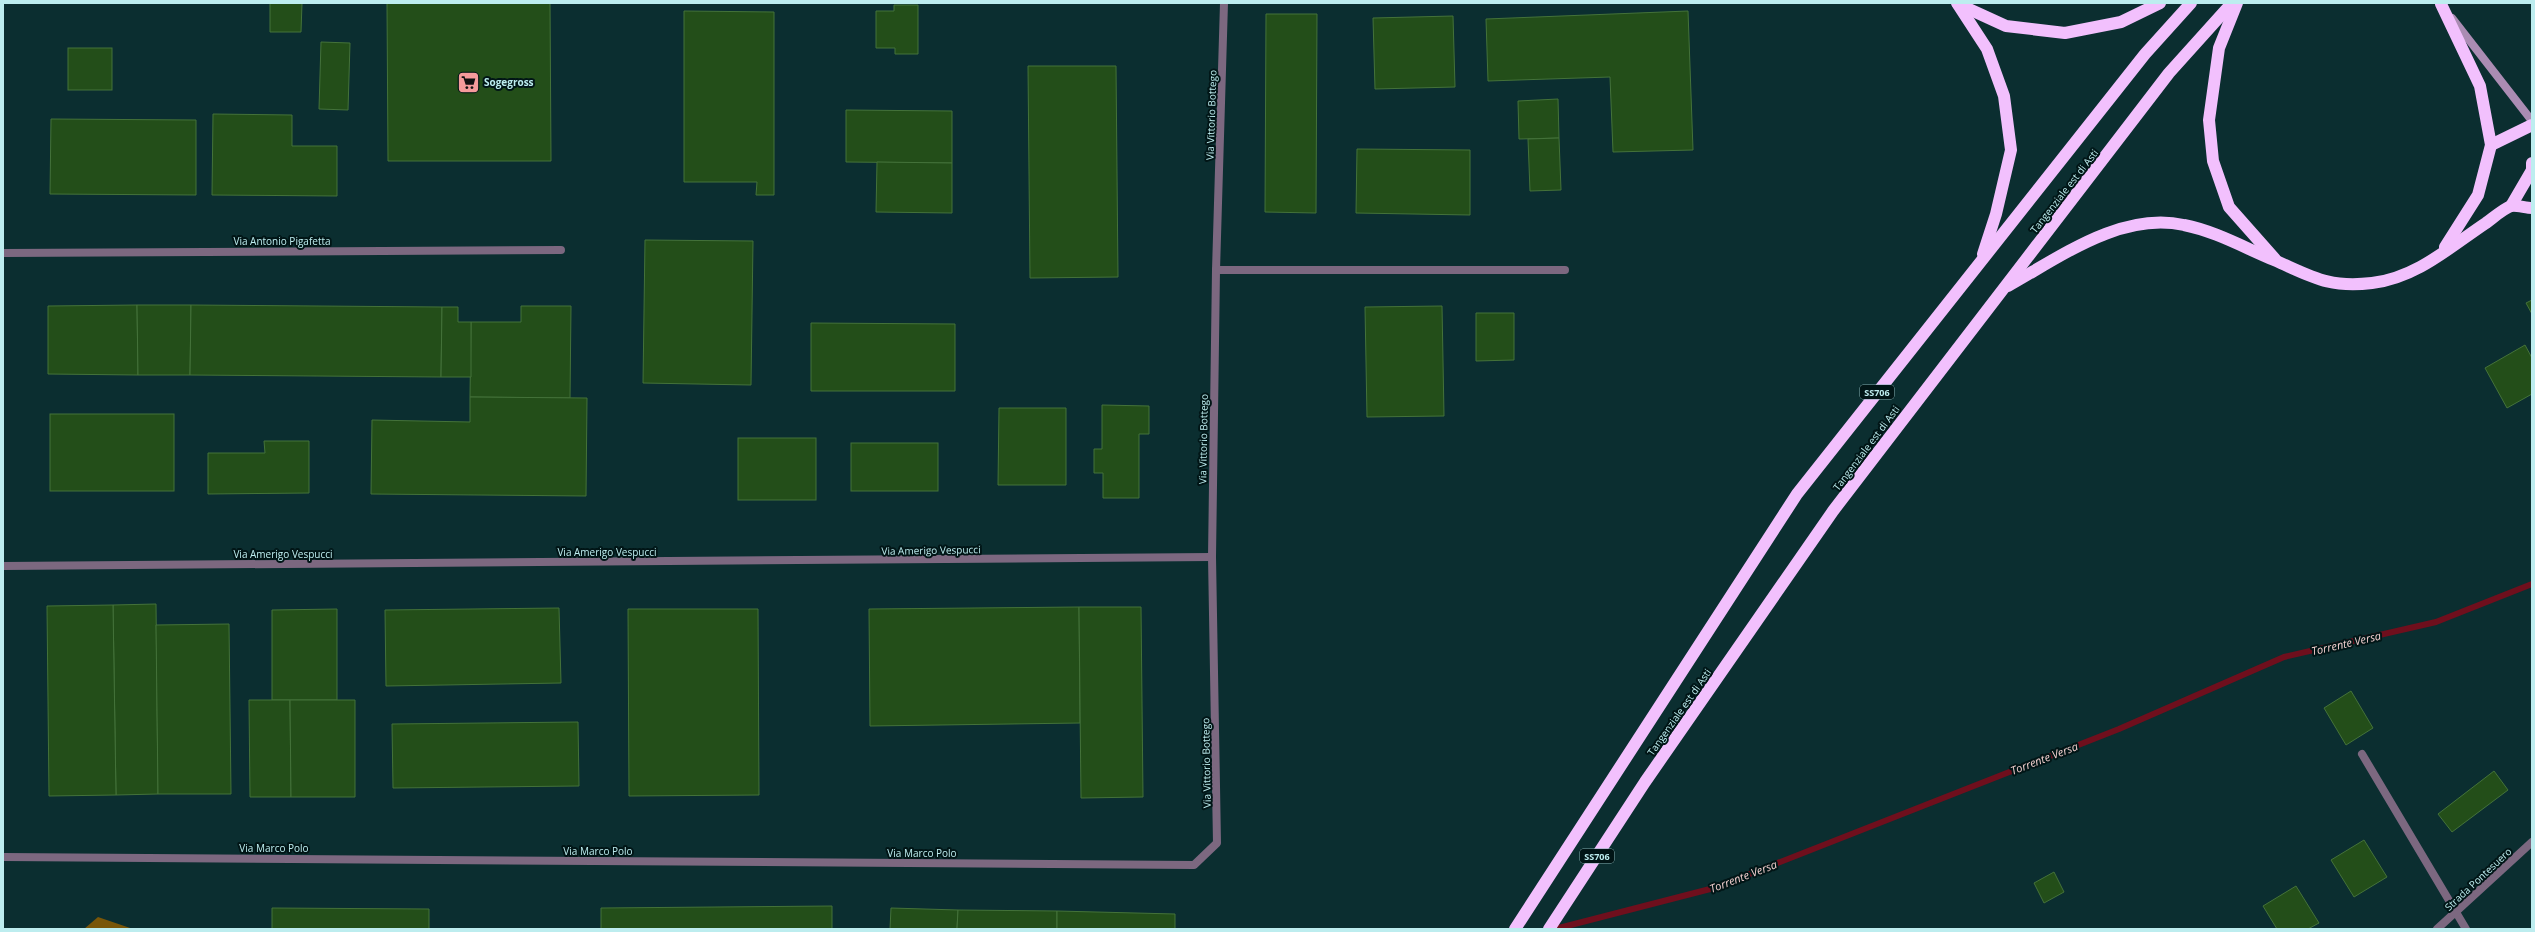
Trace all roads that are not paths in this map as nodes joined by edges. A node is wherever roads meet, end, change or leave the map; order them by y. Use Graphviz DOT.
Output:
graph roads {
  1 [pos="1224,3"];
  2 [pos="2160,3"];
  3 [pos="2191,3"];
  4 [pos="2232,3"];
  5 [pos="2237,3"];
  6 [pos="1958,4"];
  7 [pos="2440,4"];
  8 [pos="2532,121"];
  9 [pos="2532,125"];
  10 [pos="2491,145"];
  11 [pos="2532,163"];
  12 [pos="2511,206"];
  13 [pos="2532,208"];
  14 [pos="561,250"];
  15 [pos="2443,251"];
  16 [pos="3,253"];
  17 [pos="1981,261"];
  18 [pos="2277,262"];
  19 [pos="1216,270"];
  20 [pos="1565,270"];
  21 [pos="2004,287"];
  22 [pos="1212,557"];
  23 [pos="3,566"];
  24 [pos="2362,754"];
  25 [pos="2532,842"];
  26 [pos="3,857"];
  27 [pos="1194,865"];
  28 [pos="2456,914"];
  29 [pos="1515,929"];
  30 [pos="1549,929"];
  31 [pos="2437,929"];
  32 [pos="2466,929"];
  1 -- 19 [label="street, Via Vittorio Bottego"];
  2 -- 6 [label="highway"];
  3 -- 17 [label="highway, Tangenziale est di Asti / SS706"];
  4 -- 21 [label="highway, Tangenziale est di Asti / SS706"];
  5 -- 18 [label="highway"];
  6 -- 17 [label="highway"];
  7 -- 8 [label="street"];
  7 -- 10 [label="highway"];
  9 -- 10 [label="highway"];
  10 -- 15 [label="highway"];
  11 -- 12 [label="highway"];
  12 -- 13 [label="highway"];
  12 -- 15 [label="highway"];
  14 -- 16 [label="street, Via Antonio Pigafetta"];
  15 -- 18 [label="highway"];
  17 -- 29 [label="highway, Tangenziale est di Asti / SS706"];
  18 -- 21 [label="highway"];
  19 -- 20 [label="street"];
  19 -- 22 [label="street, Via Vittorio Bottego"];
  21 -- 30 [label="highway, Tangenziale est di Asti / SS706"];
  22 -- 23 [label="street, Via Amerigo Vespucci"];
  22 -- 27 [label="street, Via Vittorio Bottego"];
  24 -- 28 [label="street"];
  25 -- 28 [label="street, Strada Pontesuero"];
  26 -- 27 [label="street, Via Marco Polo"];
  28 -- 31 [label="street, Strada Pontesuero"];
  28 -- 32 [label="street"];
}
